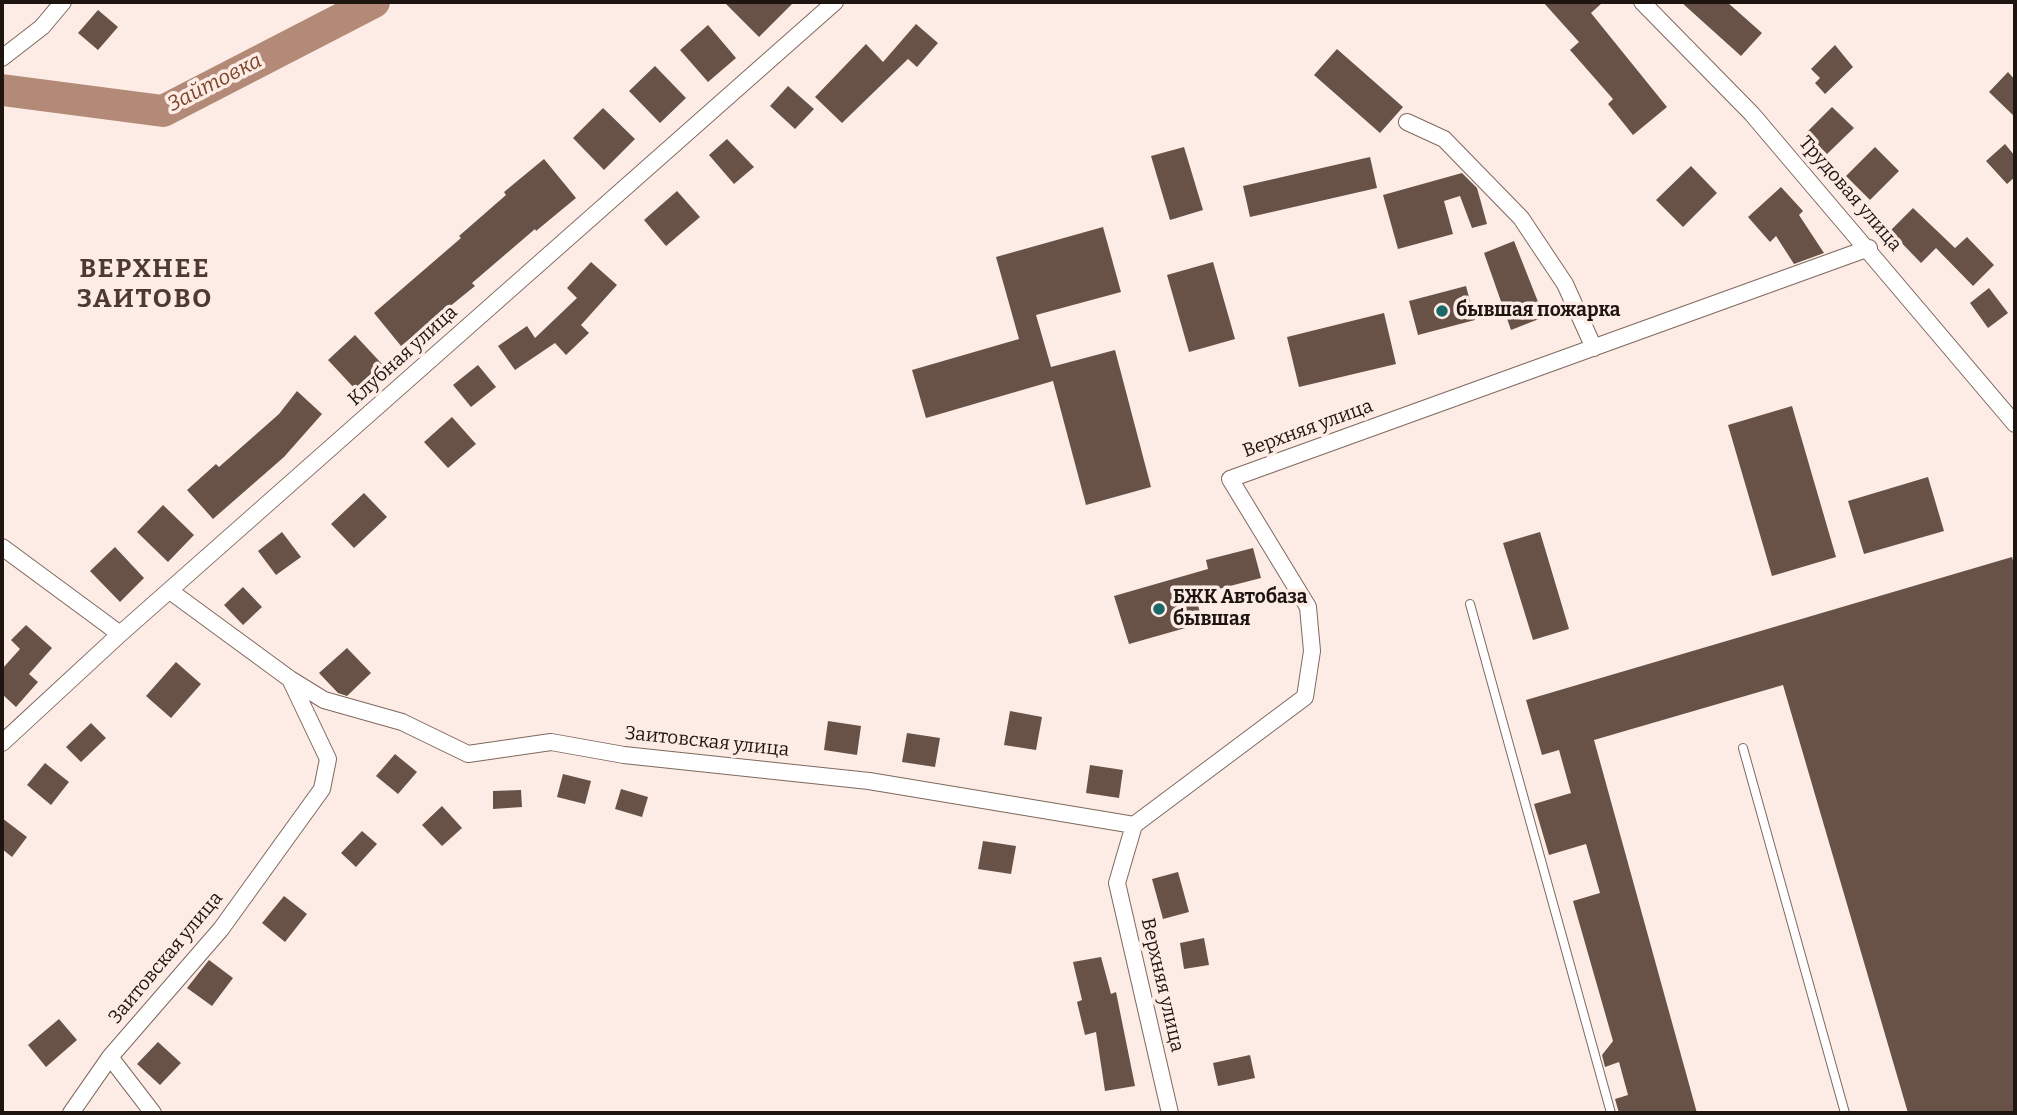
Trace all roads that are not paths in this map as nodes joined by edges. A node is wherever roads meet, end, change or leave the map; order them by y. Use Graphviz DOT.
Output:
graph roads {
  1 [pos="63,2"];
  2 [pos="835,2"];
  3 [pos="1642,2"];
  4 [pos="2,58"];
  5 [pos="1407,122"];
  6 [pos="1869,248"];
  7 [pos="1594,348"];
  8 [pos="2015,424"];
  9 [pos="2,547"];
  10 [pos="170,591"];
  11 [pos="1470,604"];
  12 [pos="120,634"];
  13 [pos="290,679"];
  14 [pos="2,743"];
  15 [pos="1743,748"];
  16 [pos="1134,825"];
  17 [pos="110,1057"];
  18 [pos="71,1113"];
  19 [pos="153,1113"];
  20 [pos="1170,1113"];
  21 [pos="1611,1113"];
  22 [pos="1845,1113"];
  1 -- 4 [label="street"];
  2 -- 10 [label="street, Клубная улица"];
  3 -- 6 [label="street, Трудовая улица"];
  5 -- 7 [label="street"];
  6 -- 7 [label="street, Верхняя улица"];
  6 -- 8 [label="street, Трудовая улица"];
  7 -- 16 [label="street, Верхняя улица"];
  9 -- 12 [label="street"];
  10 -- 12 [label="street, Клубная улица"];
  10 -- 13 [label="street, Заитовская улица"];
  11 -- 21 [label="lane"];
  12 -- 14 [label="street, Клубная улица"];
  13 -- 16 [label="street, Заитовская улица"];
  13 -- 17 [label="street, Заитовская улица"];
  15 -- 22 [label="lane"];
  16 -- 20 [label="street, Верхняя улица"];
  17 -- 18 [label="street, Заитовская улица"];
  17 -- 19 [label="street"];
}
